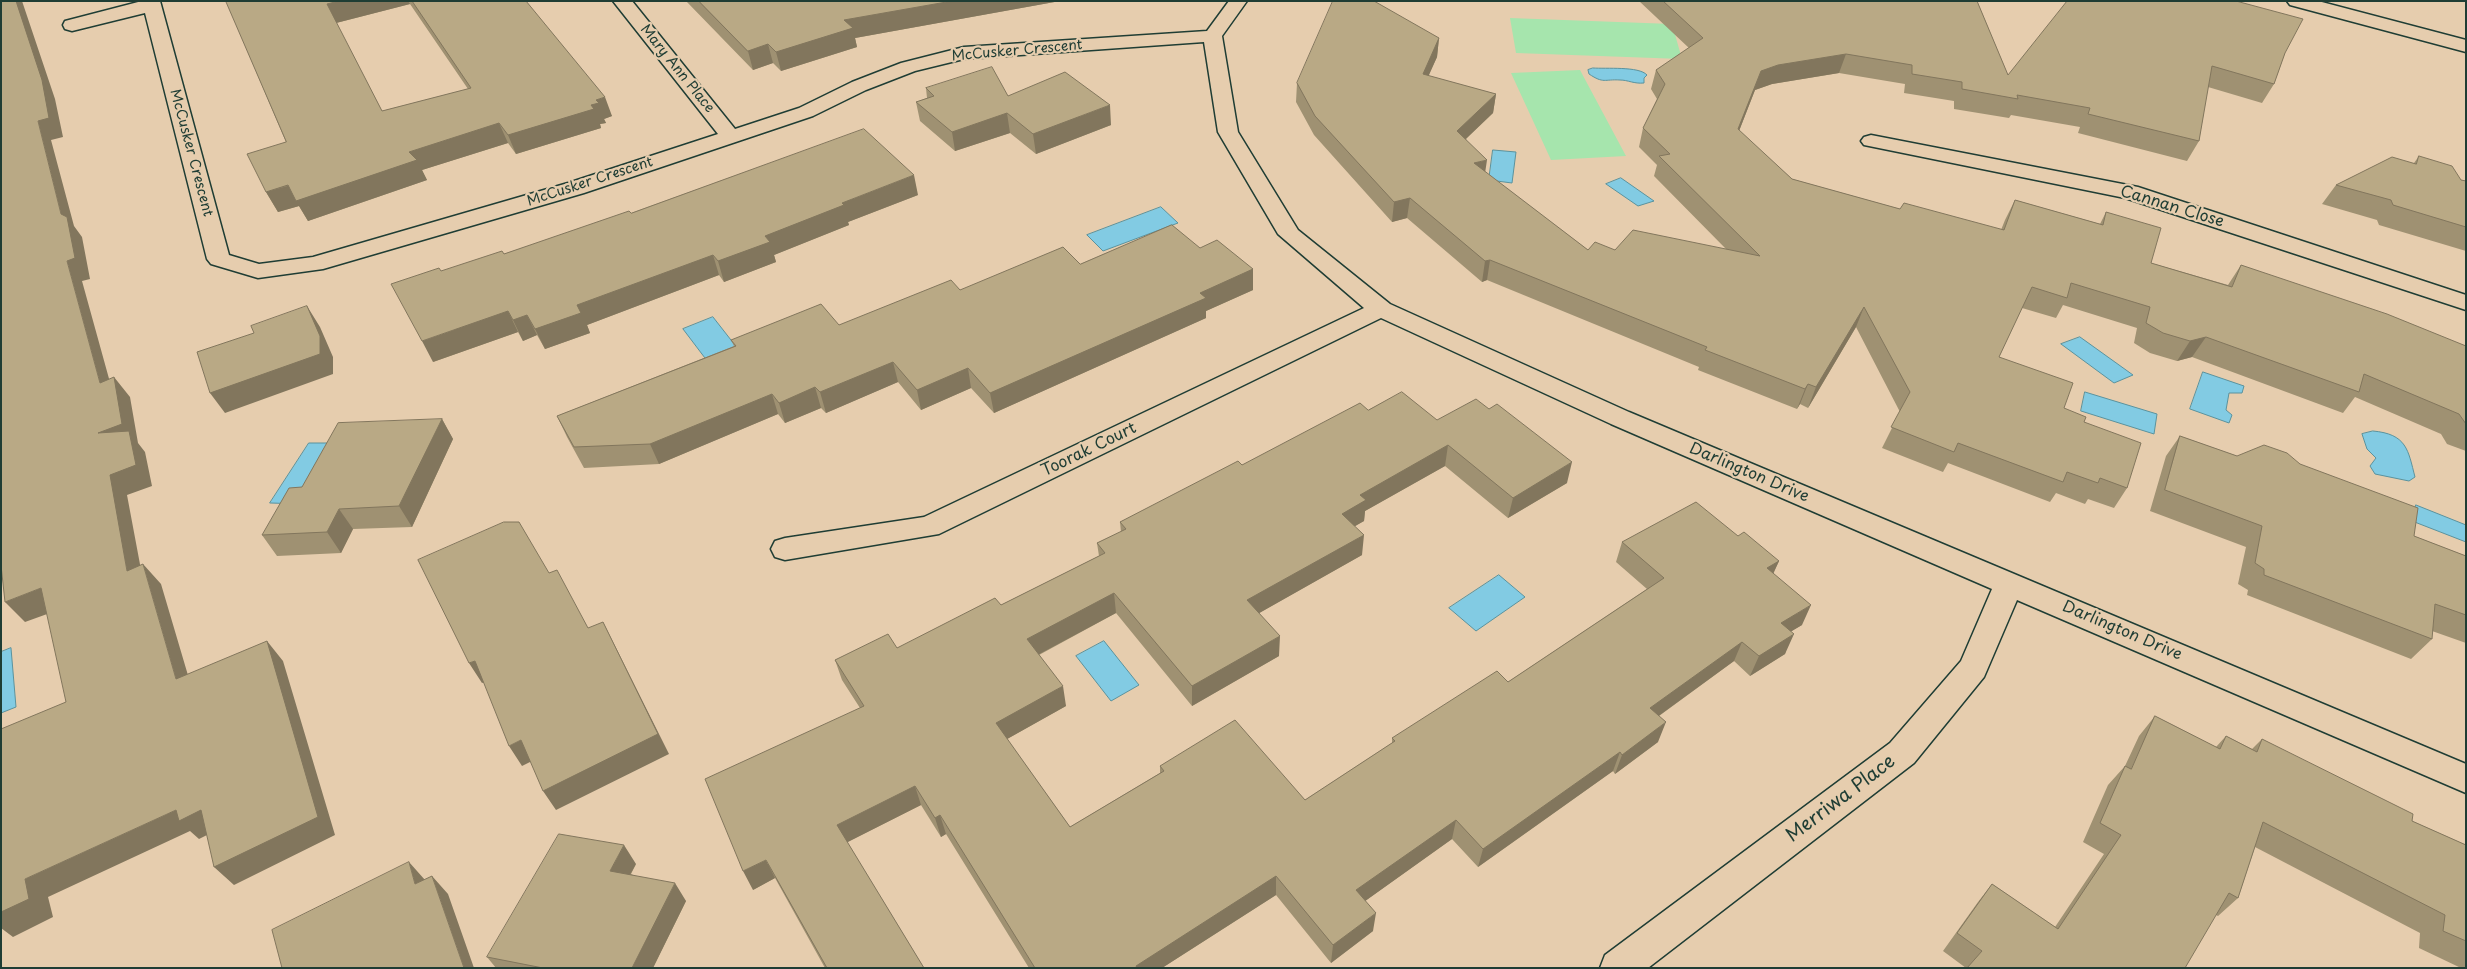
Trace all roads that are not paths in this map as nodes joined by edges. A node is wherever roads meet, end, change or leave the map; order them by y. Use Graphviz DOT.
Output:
graph roads {
  1 [pos="622,1"];
  2 [pos="1238,1"];
  3 [pos="2296,1"];
  4 [pos="152,4"];
  5 [pos="72,25"];
  6 [pos="1214,36"];
  7 [pos="2466,46"];
  8 [pos="731,137"];
  9 [pos="1871,140"];
  10 [pos="2466,303"];
  11 [pos="1381,309"];
  12 [pos="784,549"];
  13 [pos="2010,583"];
  14 [pos="2466,779"];
  15 [pos="1618,968"];
  1 -- 8 [label="street, Mary Ann Place"];
  2 -- 6 [label="street"];
  3 -- 7 [label="street"];
  4 -- 5 [label="street, McCusker Crescent"];
  4 -- 8 [label="street, McCusker Crescent"];
  6 -- 8 [label="street, McCusker Crescent"];
  6 -- 11 [label="street, Darlington Drive"];
  9 -- 10 [label="street, Cannan Close"];
  11 -- 12 [label="street, Toorak Court"];
  11 -- 13 [label="street, Darlington Drive"];
  13 -- 14 [label="street, Darlington Drive"];
  13 -- 15 [label="street, Merriwa Place"];
}
